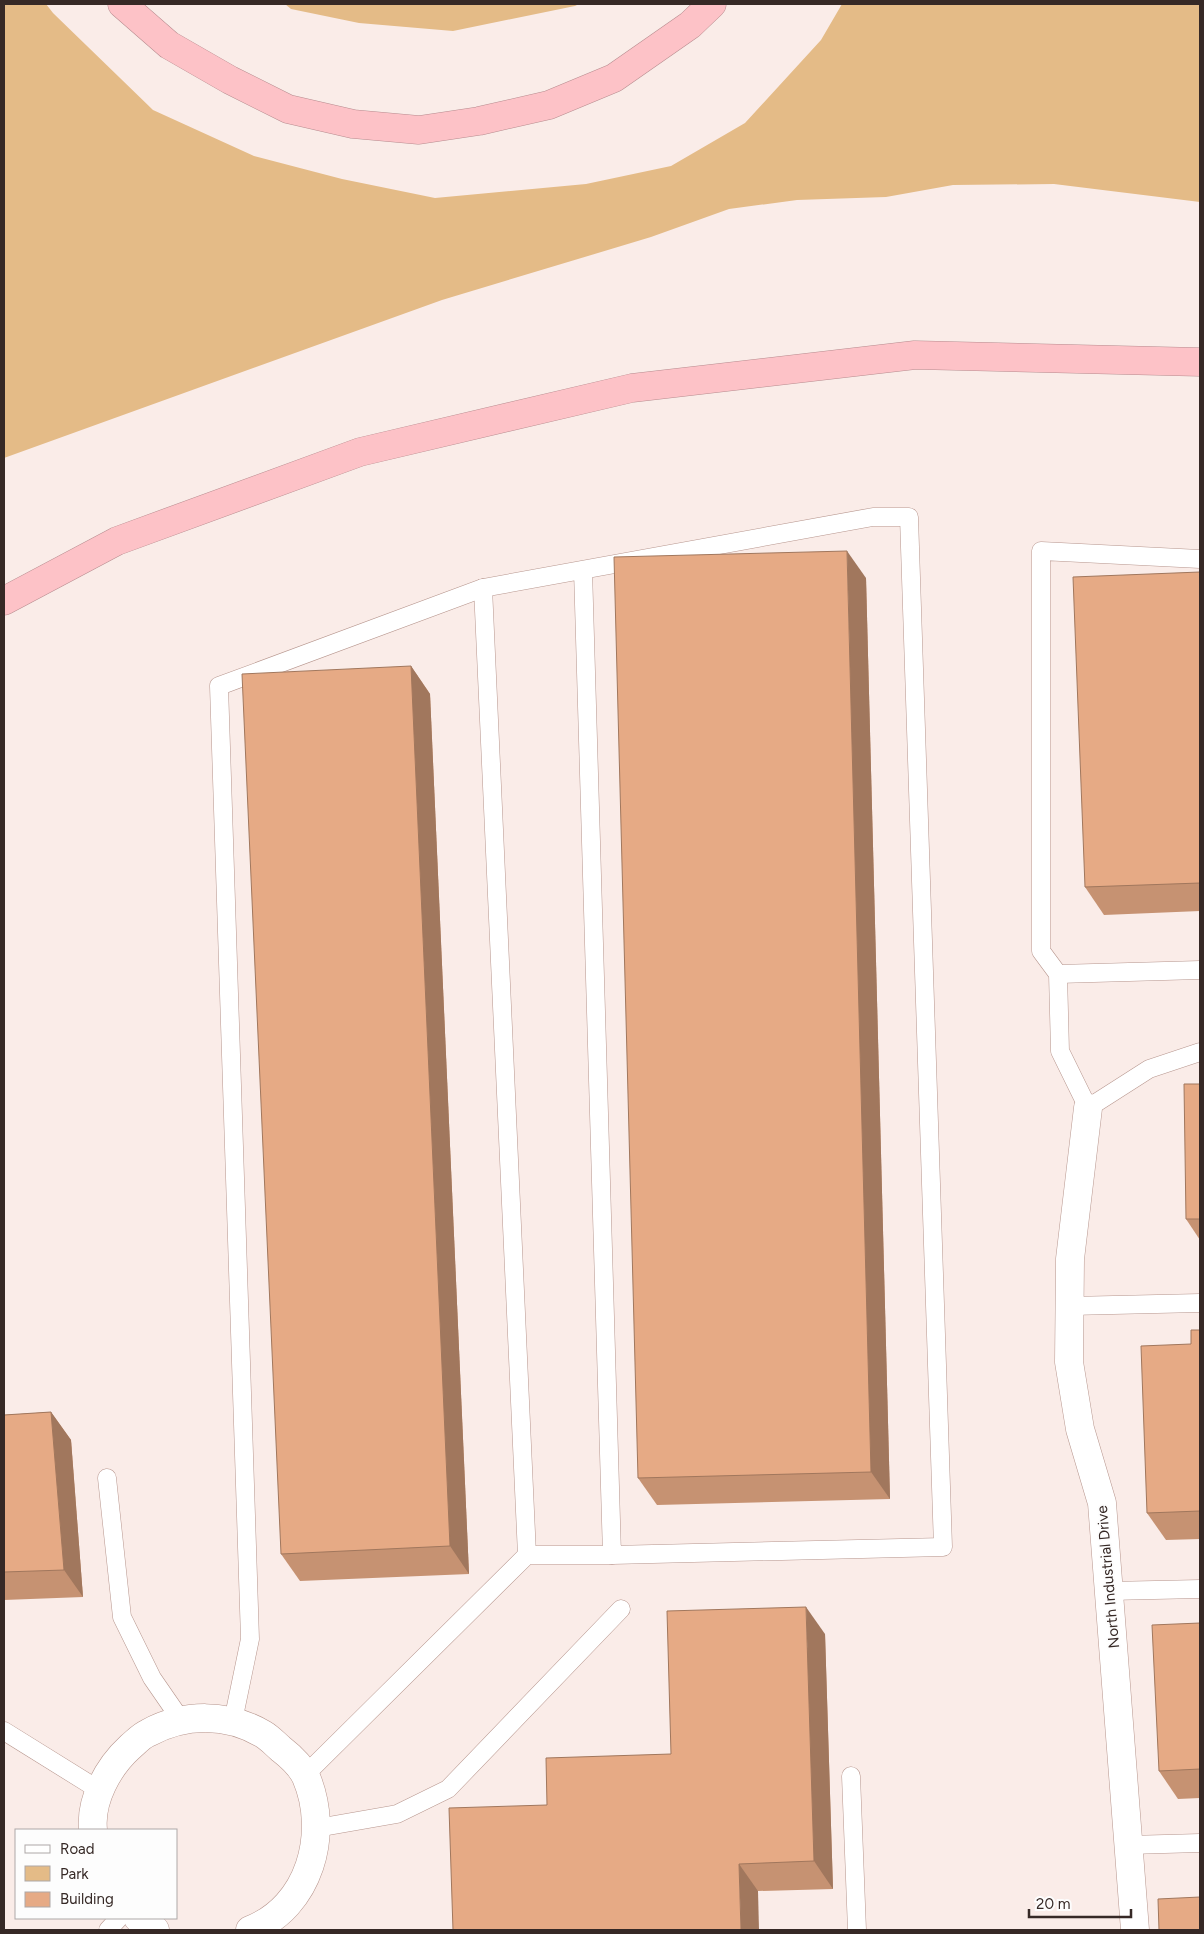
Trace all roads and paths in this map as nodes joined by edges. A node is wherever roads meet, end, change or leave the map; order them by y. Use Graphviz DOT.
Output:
graph roads {
  1 [pos="122,4"];
  2 [pos="712,4"];
  3 [pos="1200,362"];
  4 [pos="1200,559"];
  5 [pos="583,570"];
  6 [pos="482,588"];
  7 [pos="4,601"];
  8 [pos="1200,970"];
  9 [pos="1058,974"];
  10 [pos="1200,1052"];
  11 [pos="1088,1108"];
  12 [pos="1200,1303"];
  13 [pos="1070,1306"];
  14 [pos="107,1478"];
  15 [pos="527,1555"];
  16 [pos="612,1555"];
  17 [pos="1200,1589"];
  18 [pos="1109,1591"];
  19 [pos="622,1609"];
  20 [pos="181,1720"];
  21 [pos="234,1721"];
  22 [pos="4,1731"];
  23 [pos="305,1775"];
  24 [pos="851,1776"];
  25 [pos="99,1790"];
  26 [pos="317,1828"];
  27 [pos="93,1829"];
  28 [pos="1200,1843"];
  29 [pos="1129,1845"];
  30 [pos="118,1919"];
  31 [pos="139,1919"];
  32 [pos="108,1930"];
  33 [pos="155,1930"];
  34 [pos="250,1930"];
  35 [pos="857,1930"];
  36 [pos="1135,1930"];
  1 -- 2 [label="highway"];
  3 -- 7 [label="highway"];
  4 -- 9 [label="lane"];
  5 -- 6 [label="lane"];
  5 -- 16 [label="lane"];
  5 -- 16 [label="lane"];
  6 -- 15 [label="lane"];
  6 -- 21 [label="lane"];
  8 -- 9 [label="lane"];
  9 -- 11 [label="lane"];
  10 -- 11 [label="lane"];
  11 -- 13 [label="street, North Industrial Drive"];
  12 -- 13 [label="lane"];
  13 -- 18 [label="street, North Industrial Drive"];
  14 -- 20 [label="lane"];
  15 -- 16 [label="lane"];
  15 -- 23 [label="lane"];
  17 -- 18 [label="lane"];
  18 -- 29 [label="street, North Industrial Drive"];
  19 -- 26 [label="lane"];
  20 -- 21 [label="street"];
  20 -- 25 [label="street"];
  21 -- 23 [label="street"];
  22 -- 25 [label="lane"];
  23 -- 26 [label="street"];
  24 -- 35 [label="lane"];
  25 -- 27 [label="street"];
  26 -- 34 [label="street"];
  28 -- 29 [label="lane"];
  29 -- 36 [label="street, North Industrial Drive"];
  30 -- 32 [label="lane"];
  31 -- 33 [label="street"];
}
